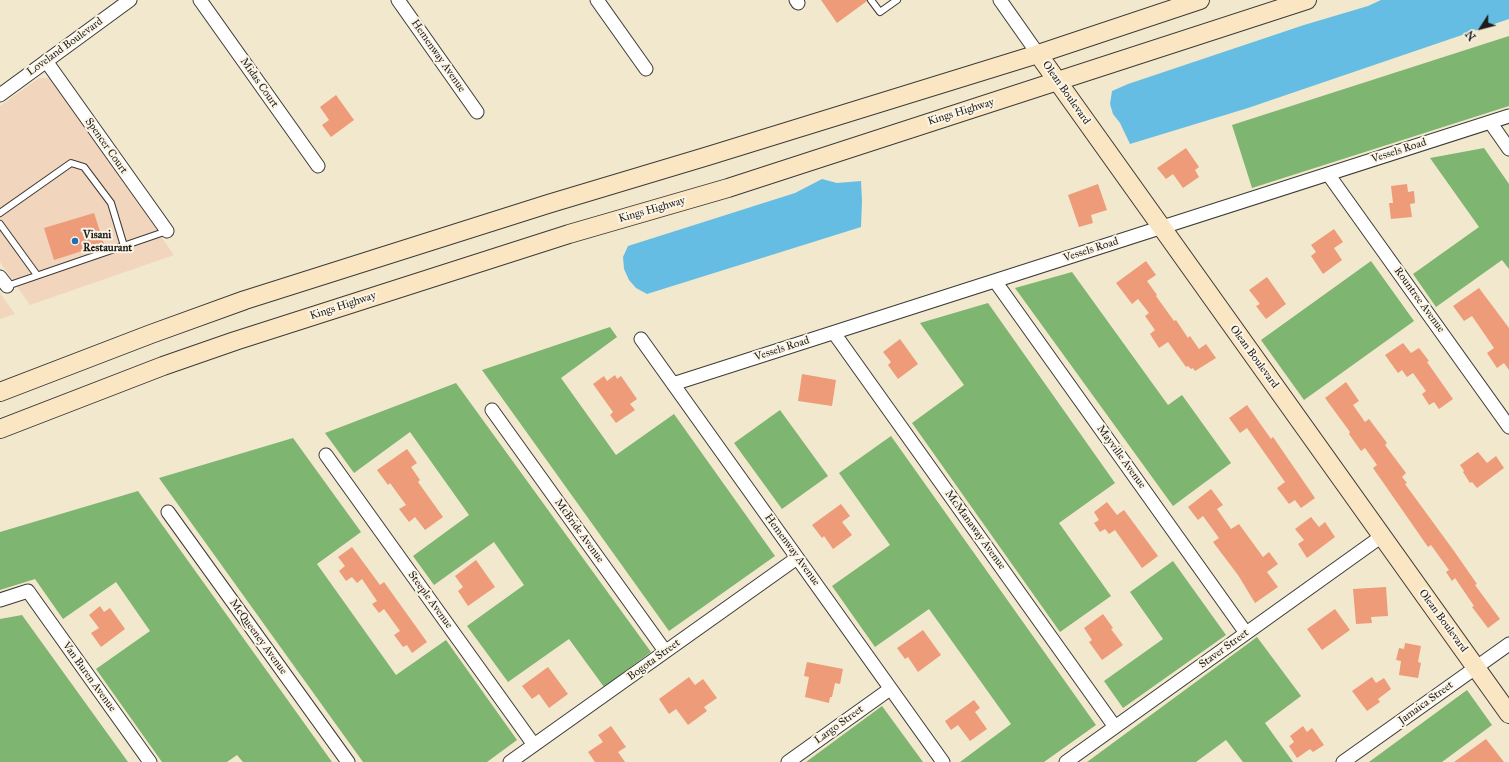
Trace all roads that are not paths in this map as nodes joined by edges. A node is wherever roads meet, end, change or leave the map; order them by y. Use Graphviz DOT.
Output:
graph roads {
  1 [pos="130,0"];
  2 [pos="200,0"];
  3 [pos="398,0"];
  4 [pos="597,0"];
  5 [pos="871,0"];
  6 [pos="897,0"];
  7 [pos="1000,0"];
  8 [pos="1200,0"];
  9 [pos="1307,0"];
  10 [pos="1038,54"];
  11 [pos="46,61"];
  12 [pos="646,70"];
  13 [pos="1058,82"];
  14 [pos="0,95"];
  15 [pos="477,112"];
  16 [pos="1509,116"];
  17 [pos="1490,122"];
  18 [pos="1509,149"];
  19 [pos="318,166"];
  20 [pos="1328,174"];
  21 [pos="0,212"];
  22 [pos="0,224"];
  23 [pos="1162,228"];
  24 [pos="167,231"];
  25 [pos="124,246"];
  26 [pos="38,275"];
  27 [pos="4,281"];
  28 [pos="995,281"];
  29 [pos="834,332"];
  30 [pos="641,339"];
  31 [pos="673,384"];
  32 [pos="0,392"];
  33 [pos="492,410"];
  34 [pos="1509,427"];
  35 [pos="0,429"];
  36 [pos="326,455"];
  37 [pos="168,512"];
  38 [pos="1382,536"];
  39 [pos="797,558"];
  40 [pos="0,600"];
  41 [pos="1246,633"];
  42 [pos="1509,644"];
  43 [pos="665,651"];
  44 [pos="1476,667"];
  45 [pos="890,689"];
  46 [pos="1509,714"];
  47 [pos="1115,726"];
  48 [pos="534,745"];
  49 [pos="150,762"];
  50 [pos="348,762"];
  51 [pos="510,762"];
  52 [pos="788,762"];
  53 [pos="942,762"];
  54 [pos="1066,762"];
  55 [pos="1343,762"];
  1 -- 11 [label="street, Loveland Boulevard"];
  2 -- 19 [label="street, Midas Court"];
  3 -- 15 [label="street, Hemenway Avenue"];
  4 -- 12 [label="street"];
  5 -- 6 [label="lane"];
  7 -- 10 [label="street, Olean Boulevard"];
  8 -- 10 [label="main road"];
  9 -- 13 [label="main road, Kings Highway"];
  10 -- 13 [label="main road, Olean Boulevard"];
  10 -- 32 [label="main road"];
  11 -- 14 [label="street, Loveland Boulevard"];
  11 -- 24 [label="street, Spencer Court"];
  13 -- 23 [label="main road, Olean Boulevard"];
  13 -- 35 [label="main road, Kings Highway"];
  16 -- 17 [label="street, Vessels Road"];
  17 -- 18 [label="street"];
  17 -- 20 [label="street, Vessels Road"];
  20 -- 23 [label="street, Vessels Road"];
  20 -- 34 [label="street, Rountree Avenue"];
  21 -- 25 [label="lane"];
  22 -- 26 [label="lane"];
  23 -- 28 [label="street, Vessels Road"];
  23 -- 38 [label="main road, Olean Boulevard"];
  24 -- 25 [label="lane"];
  25 -- 26 [label="lane"];
  26 -- 27 [label="lane"];
  28 -- 29 [label="street, Vessels Road"];
  28 -- 41 [label="street, Mayville Avenue"];
  29 -- 31 [label="street, Vessels Road"];
  29 -- 47 [label="street, McManaway Avenue"];
  30 -- 31 [label="street, Hemenway Avenue"];
  31 -- 39 [label="street, Hemenway Avenue"];
  33 -- 43 [label="street, McBride Avenue"];
  36 -- 48 [label="street, Steeple Avenue"];
  37 -- 50 [label="street, McQueeney Avenue"];
  38 -- 41 [label="street, Staver Street"];
  38 -- 44 [label="main road, Olean Boulevard"];
  39 -- 43 [label="street, Bogota Street"];
  39 -- 45 [label="street, Hemenway Avenue"];
  40 -- 49 [label="street, Van Buren Avenue"];
  41 -- 47 [label="street, Staver Street"];
  42 -- 44 [label="street, Jamaica Street"];
  43 -- 48 [label="street, Bogota Street"];
  44 -- 46 [label="main road, Olean Boulevard"];
  44 -- 55 [label="street, Jamaica Street"];
  45 -- 52 [label="street, Largo Street"];
  45 -- 53 [label="street, Hemenway Avenue"];
  47 -- 54 [label="street, Staver Street"];
  48 -- 51 [label="street, Bogota Street"];
}
